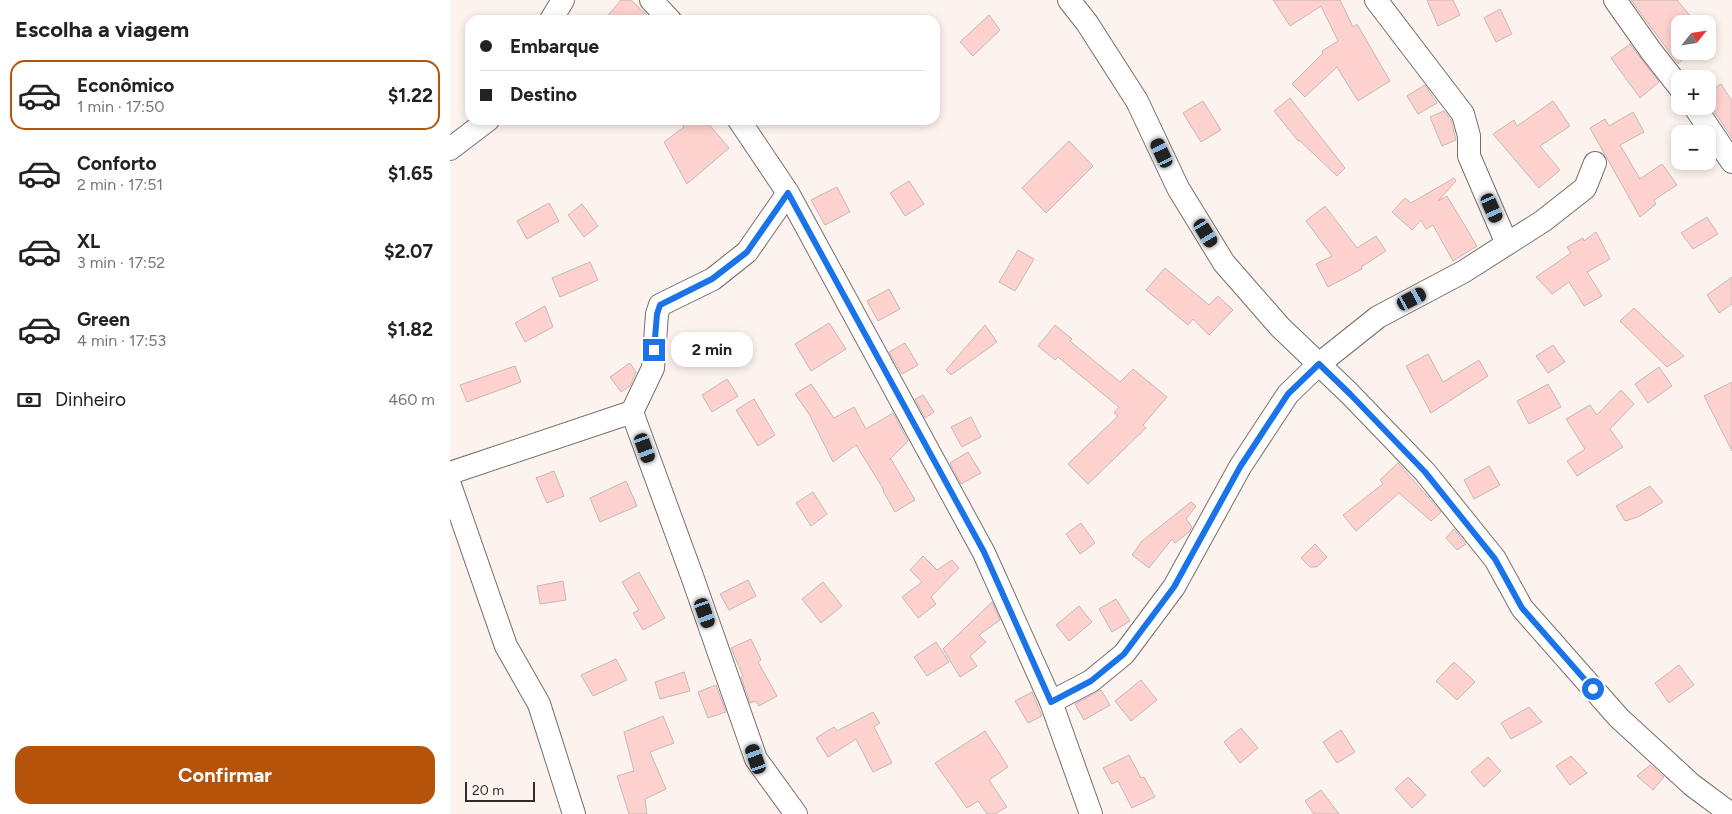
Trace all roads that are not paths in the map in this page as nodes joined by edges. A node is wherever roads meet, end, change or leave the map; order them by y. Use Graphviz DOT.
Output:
graph roads {
  1 [pos="563,0"];
  2 [pos="651,0"];
  3 [pos="1069,0"];
  4 [pos="1376,0"];
  5 [pos="1615,0"];
  6 [pos="554,15"];
  7 [pos="665,15"];
  8 [pos="1671,77"];
  9 [pos="1700,115"];
  10 [pos="481,125"];
  11 [pos="742,125"];
  12 [pos="450,149"];
  13 [pos="1732,162"];
  14 [pos="1595,164"];
  15 [pos="788,193"];
  16 [pos="1507,244"];
  17 [pos="1319,364"];
  18 [pos="632,412"];
  19 [pos="450,472"];
  20 [pos="450,484"];
  21 [pos="1051,702"];
  22 [pos="574,814"];
  23 [pos="796,814"];
  24 [pos="1091,814"];
  25 [pos="1731,814"];
  1 -- 6 [label="street"];
  2 -- 7 [label="street"];
  3 -- 17 [label="street"];
  4 -- 16 [label="street"];
  5 -- 8 [label="street"];
  9 -- 13 [label="street"];
  10 -- 12 [label="street"];
  11 -- 15 [label="street"];
  14 -- 16 [label="street"];
  15 -- 18 [label="street"];
  15 -- 21 [label="street"];
  16 -- 17 [label="street"];
  17 -- 21 [label="street"];
  17 -- 25 [label="street"];
  18 -- 19 [label="street"];
  18 -- 23 [label="street"];
  20 -- 22 [label="street"];
  21 -- 24 [label="street"];
}
